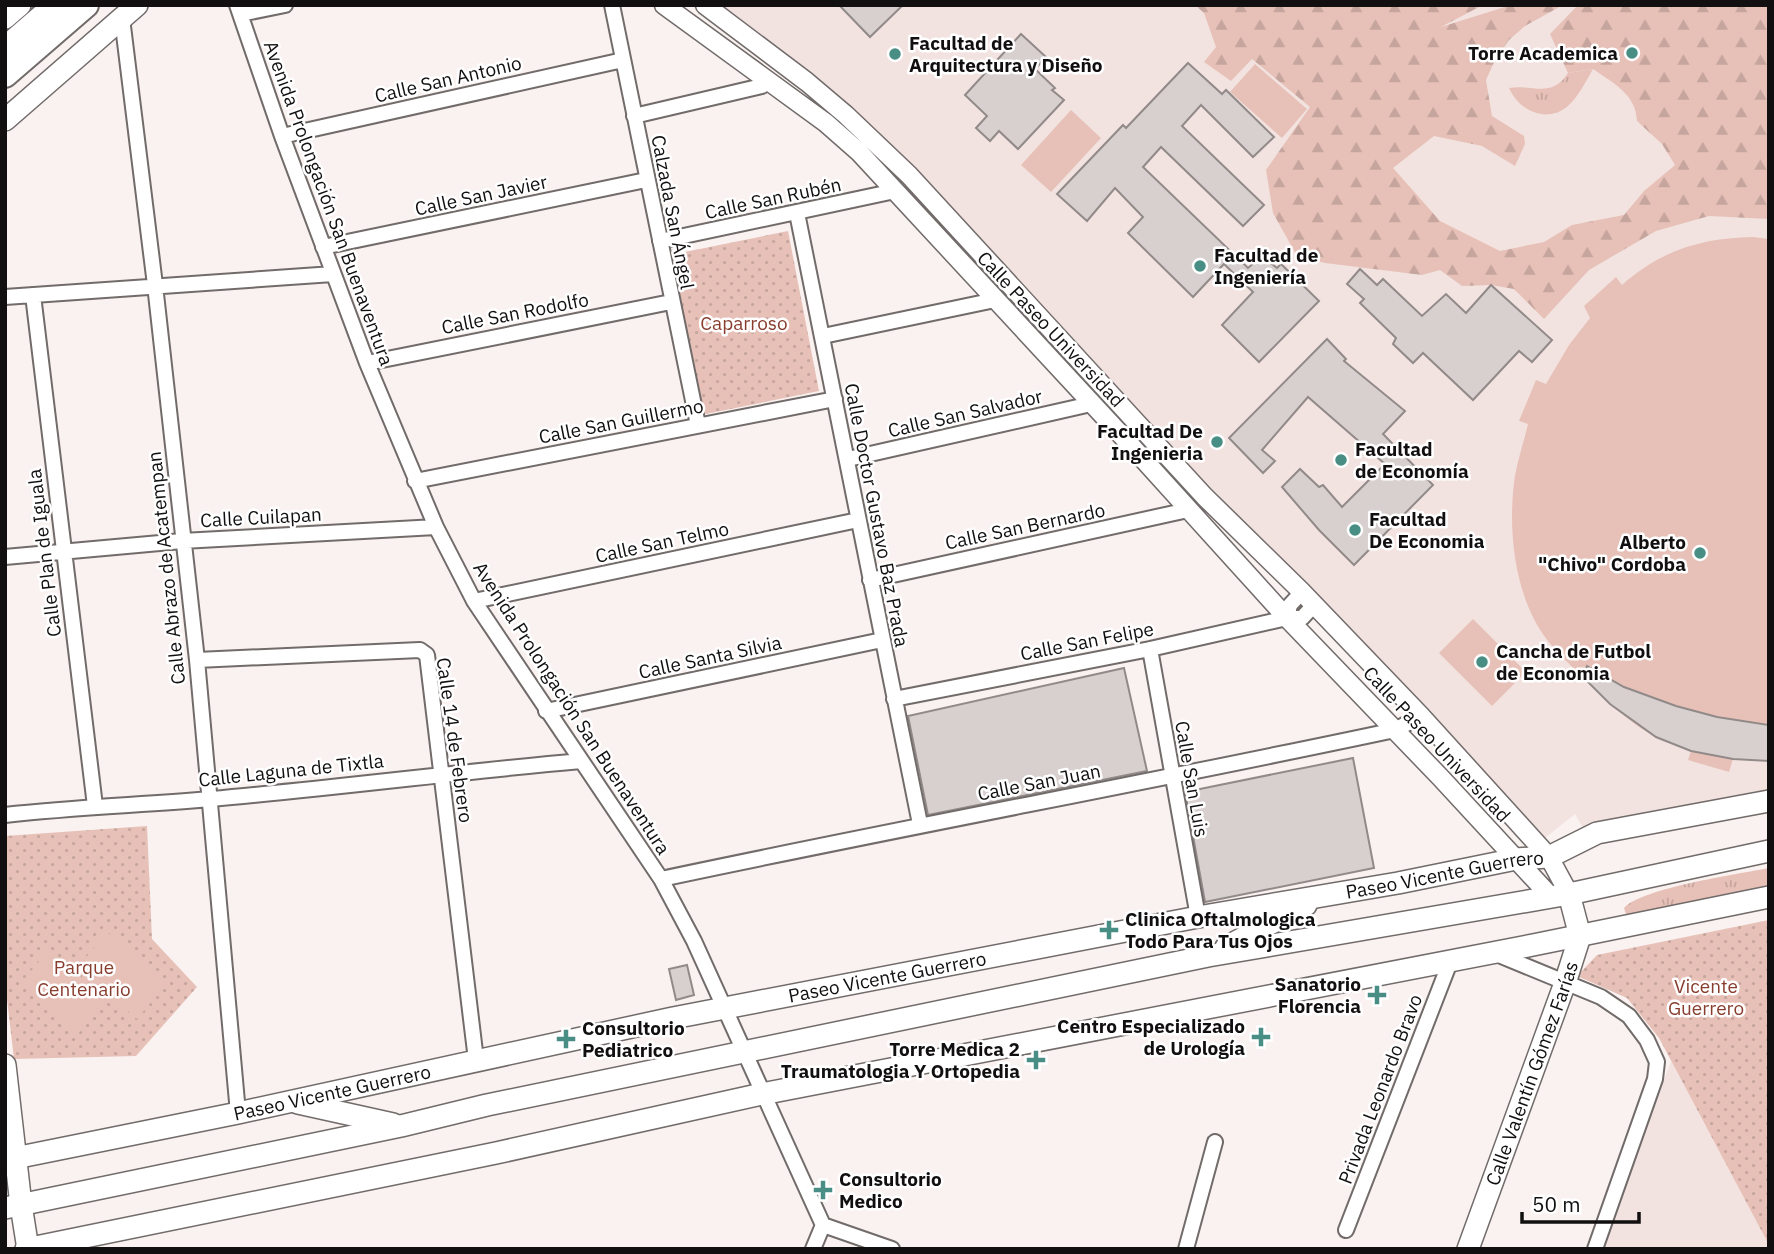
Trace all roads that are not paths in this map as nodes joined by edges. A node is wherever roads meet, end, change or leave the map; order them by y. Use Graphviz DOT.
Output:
graph roads {
  1 [pos="20,5"];
  2 [pos="56,5"];
  3 [pos="86,5"];
  4 [pos="285,5"];
  5 [pos="612,5"];
  6 [pos="664,5"];
  7 [pos="705,5"];
  8 [pos="239,10"];
  9 [pos="130,12"];
  10 [pos="5,18"];
  11 [pos="5,49"];
  12 [pos="623,60"];
  13 [pos="5,75"];
  14 [pos="762,86"];
  15 [pos="634,116"];
  16 [pos="5,120"];
  17 [pos="282,136"];
  18 [pos="646,180"];
  19 [pos="895,191"];
  20 [pos="797,213"];
  21 [pos="660,241"];
  22 [pos="323,247"];
  23 [pos="333,274"];
  24 [pos="155,285"];
  25 [pos="33,295"];
  26 [pos="5,297"];
  27 [pos="995,300"];
  28 [pos="671,302"];
  29 [pos="823,336"];
  30 [pos="367,363"];
  31 [pos="835,399"];
  32 [pos="1091,404"];
  33 [pos="698,425"];
  34 [pos="848,459"];
  35 [pos="415,481"];
  36 [pos="1188,510"];
  37 [pos="858,520"];
  38 [pos="436,527"];
  39 [pos="182,541"];
  40 [pos="63,552"];
  41 [pos="5,557"];
  42 [pos="870,580"];
  43 [pos="1308,599"];
  44 [pos="474,601"];
  45 [pos="1287,618"];
  46 [pos="882,640"];
  47 [pos="1150,649"];
  48 [pos="197,660"];
  49 [pos="894,699"];
  50 [pos="546,711"];
  51 [pos="1421,716"];
  52 [pos="1395,730"];
  53 [pos="581,761"];
  54 [pos="443,773"];
  55 [pos="1172,777"];
  56 [pos="211,799"];
  57 [pos="1769,801"];
  58 [pos="95,806"];
  59 [pos="5,815"];
  60 [pos="920,824"];
  61 [pos="1769,851"];
  62 [pos="1549,857"];
  63 [pos="1516,859"];
  64 [pos="661,879"];
  65 [pos="1560,895"];
  66 [pos="1323,896"];
  67 [pos="1769,897"];
  68 [pos="1198,917"];
  69 [pos="1580,936"];
  70 [pos="1493,953"];
  71 [pos="1208,956"];
  72 [pos="1450,962"];
  73 [pos="1565,983"];
  74 [pos="725,1009"];
  75 [pos="745,1053"];
  76 [pos="476,1060"];
  77 [pos="5,1065"];
  78 [pos="762,1094"];
  79 [pos="292,1101"];
  80 [pos="238,1114"];
  81 [pos="401,1126"];
  82 [pos="1215,1142"];
  83 [pos="10,1159"];
  84 [pos="13,1206"];
  85 [pos="823,1225"];
  86 [pos="1346,1230"];
  87 [pos="28,1249"];
  88 [pos="813,1249"];
  89 [pos="892,1249"];
  90 [pos="1186,1249"];
  91 [pos="1468,1249"];
  92 [pos="1595,1249"];
  1 -- 10 [label="main road"];
  2 -- 11 [label="highway"];
  3 -- 13 [label="highway"];
  4 -- 8 [label="street"];
  5 -- 12 [label="street, Calzada San Ángel"];
  6 -- 19 [label="street, Calle Paseo Universidad"];
  7 -- 43 [label="street, Calle Paseo Universidad"];
  8 -- 17 [label="street, Avenida Prolongación San Buenaventura"];
  9 -- 16 [label="main road"];
  9 -- 24 [label="street, Calle Abrazo de Acatempan"];
  12 -- 15 [label="street, Calzada San Ángel"];
  12 -- 17 [label="street, Calle San Antonio"];
  14 -- 15 [label="street"];
  15 -- 18 [label="street, Calzada San Ángel"];
  17 -- 22 [label="street, Avenida Prolongación San Buenaventura"];
  18 -- 21 [label="street, Calzada San Ángel"];
  18 -- 22 [label="street, Calle San Javier"];
  19 -- 20 [label="street, Calle San Rubén"];
  19 -- 27 [label="street, Calle Paseo Universidad"];
  20 -- 21 [label="street, Calle San Rubén"];
  20 -- 29 [label="street, Calle Doctor Gustavo Baz Prada"];
  21 -- 28 [label="street, Calzada San Ángel"];
  22 -- 23 [label="street, Avenida Prolongación San Buenaventura"];
  23 -- 24 [label="street"];
  23 -- 30 [label="street, Avenida Prolongación San Buenaventura"];
  24 -- 25 [label="street"];
  24 -- 39 [label="street, Calle Abrazo de Acatempan"];
  25 -- 26 [label="street"];
  25 -- 40 [label="street, Calle Plan de Iguala"];
  27 -- 29 [label="street"];
  27 -- 32 [label="street, Calle Paseo Universidad"];
  28 -- 30 [label="street, Calle San Rodolfo"];
  28 -- 33 [label="street, Calzada San Ángel"];
  29 -- 31 [label="street, Calle Doctor Gustavo Baz Prada"];
  30 -- 35 [label="street, Avenida Prolongación San Buenaventura"];
  31 -- 33 [label="street, Calle San Guillermo"];
  31 -- 34 [label="street, Calle Doctor Gustavo Baz Prada"];
  32 -- 34 [label="street, Calle San Salvador"];
  32 -- 36 [label="street, Calle Paseo Universidad"];
  33 -- 35 [label="street, Calle San Guillermo"];
  34 -- 37 [label="street, Calle Doctor Gustavo Baz Prada"];
  35 -- 38 [label="street, Avenida Prolongación San Buenaventura"];
  36 -- 42 [label="street, Calle San Bernardo"];
  36 -- 45 [label="street, Calle Paseo Universidad"];
  37 -- 42 [label="street, Calle Doctor Gustavo Baz Prada"];
  37 -- 44 [label="street, Calle San Telmo"];
  38 -- 39 [label="street, Calle Cuilapan"];
  38 -- 44 [label="street, Avenida Prolongación San Buenaventura"];
  39 -- 40 [label="street, Calle Cuilapan"];
  39 -- 48 [label="street, Calle Abrazo de Acatempan"];
  40 -- 41 [label="street, Calle Cuilapan"];
  40 -- 58 [label="street, Calle Plan de Iguala"];
  42 -- 46 [label="street, Calle Doctor Gustavo Baz Prada"];
  43 -- 45 [label="street"];
  43 -- 51 [label="street, Calle Paseo Universidad"];
  44 -- 50 [label="street, Avenida Prolongación San Buenaventura"];
  45 -- 47 [label="street, Calle San Felipe"];
  45 -- 52 [label="street, Calle Paseo Universidad"];
  46 -- 49 [label="street, Calle Doctor Gustavo Baz Prada"];
  46 -- 50 [label="street, Calle Santa Silvia"];
  47 -- 49 [label="street, Calle San Felipe"];
  47 -- 55 [label="street, Calle San Luis"];
  48 -- 54 [label="street, Calle 14 de Febrero"];
  48 -- 56 [label="street, Calle Abrazo de Acatempan"];
  49 -- 60 [label="street, Calle Doctor Gustavo Baz Prada"];
  50 -- 53 [label="street, Avenida Prolongación San Buenaventura"];
  51 -- 52 [label="street, Calle San Juan"];
  51 -- 62 [label="street, Calle Paseo Universidad"];
  52 -- 55 [label="street, Calle San Juan"];
  52 -- 63 [label="street, Calle Paseo Universidad"];
  53 -- 54 [label="street, Calle Laguna de Tixtla"];
  53 -- 64 [label="street, Avenida Prolongación San Buenaventura"];
  54 -- 56 [label="street, Calle Laguna de Tixtla"];
  54 -- 76 [label="street, Calle 14 de Febrero"];
  55 -- 60 [label="street, Calle San Juan"];
  55 -- 68 [label="street, Calle San Luis"];
  56 -- 58 [label="street, Calle Laguna de Tixtla"];
  56 -- 80 [label="street, Calle Abrazo de Acatempan"];
  57 -- 62 [label="main road, Paseo Vicente Guerrero"];
  58 -- 59 [label="street, Calle Laguna de Tixtla"];
  60 -- 64 [label="street, Calle San Juan"];
  61 -- 65 [label="main road, Paseo Vicente Guerrero"];
  62 -- 63 [label="main road, Paseo Vicente Guerrero"];
  62 -- 65 [label="street, Calle Paseo Universidad"];
  63 -- 65 [label="street, Calle Paseo Universidad"];
  63 -- 66 [label="main road, Paseo Vicente Guerrero"];
  64 -- 74 [label="street, Avenida Prolongación San Buenaventura"];
  65 -- 69 [label="main road, Calle Valentín Gómez Farías"];
  65 -- 71 [label="main road, Paseo Vicente Guerrero"];
  66 -- 68 [label="main road, Paseo Vicente Guerrero"];
  66 -- 71 [label="main road"];
  67 -- 69 [label="main road"];
  68 -- 74 [label="main road, Paseo Vicente Guerrero"];
  69 -- 70 [label="main road"];
  69 -- 73 [label="main road, Calle Valentín Gómez Farías"];
  70 -- 72 [label="main road"];
  70 -- 73 [label="street"];
  71 -- 75 [label="main road, Paseo Vicente Guerrero"];
  72 -- 78 [label="main road"];
  72 -- 86 [label="street, Privada Leonardo Bravo"];
  73 -- 91 [label="main road, Calle Valentín Gómez Farías"];
  73 -- 92 [label="street"];
  74 -- 75 [label="street, Avenida Prolongación San Buenaventura"];
  74 -- 76 [label="main road, Paseo Vicente Guerrero"];
  75 -- 78 [label="street, Avenida Prolongación San Buenaventura"];
  75 -- 81 [label="main road, Paseo Vicente Guerrero"];
  76 -- 79 [label="main road, Paseo Vicente Guerrero"];
  77 -- 83 [label="main road"];
  78 -- 85 [label="street, Avenida Prolongación San Buenaventura"];
  78 -- 87 [label="main road"];
  79 -- 80 [label="main road, Paseo Vicente Guerrero"];
  79 -- 81 [label="main road"];
  80 -- 83 [label="main road, Paseo Vicente Guerrero"];
  81 -- 84 [label="main road, Paseo Vicente Guerrero"];
  82 -- 90 [label="street"];
  83 -- 84 [label="main road"];
  84 -- 87 [label="main road"];
  85 -- 88 [label="street"];
  85 -- 89 [label="street"];
}
